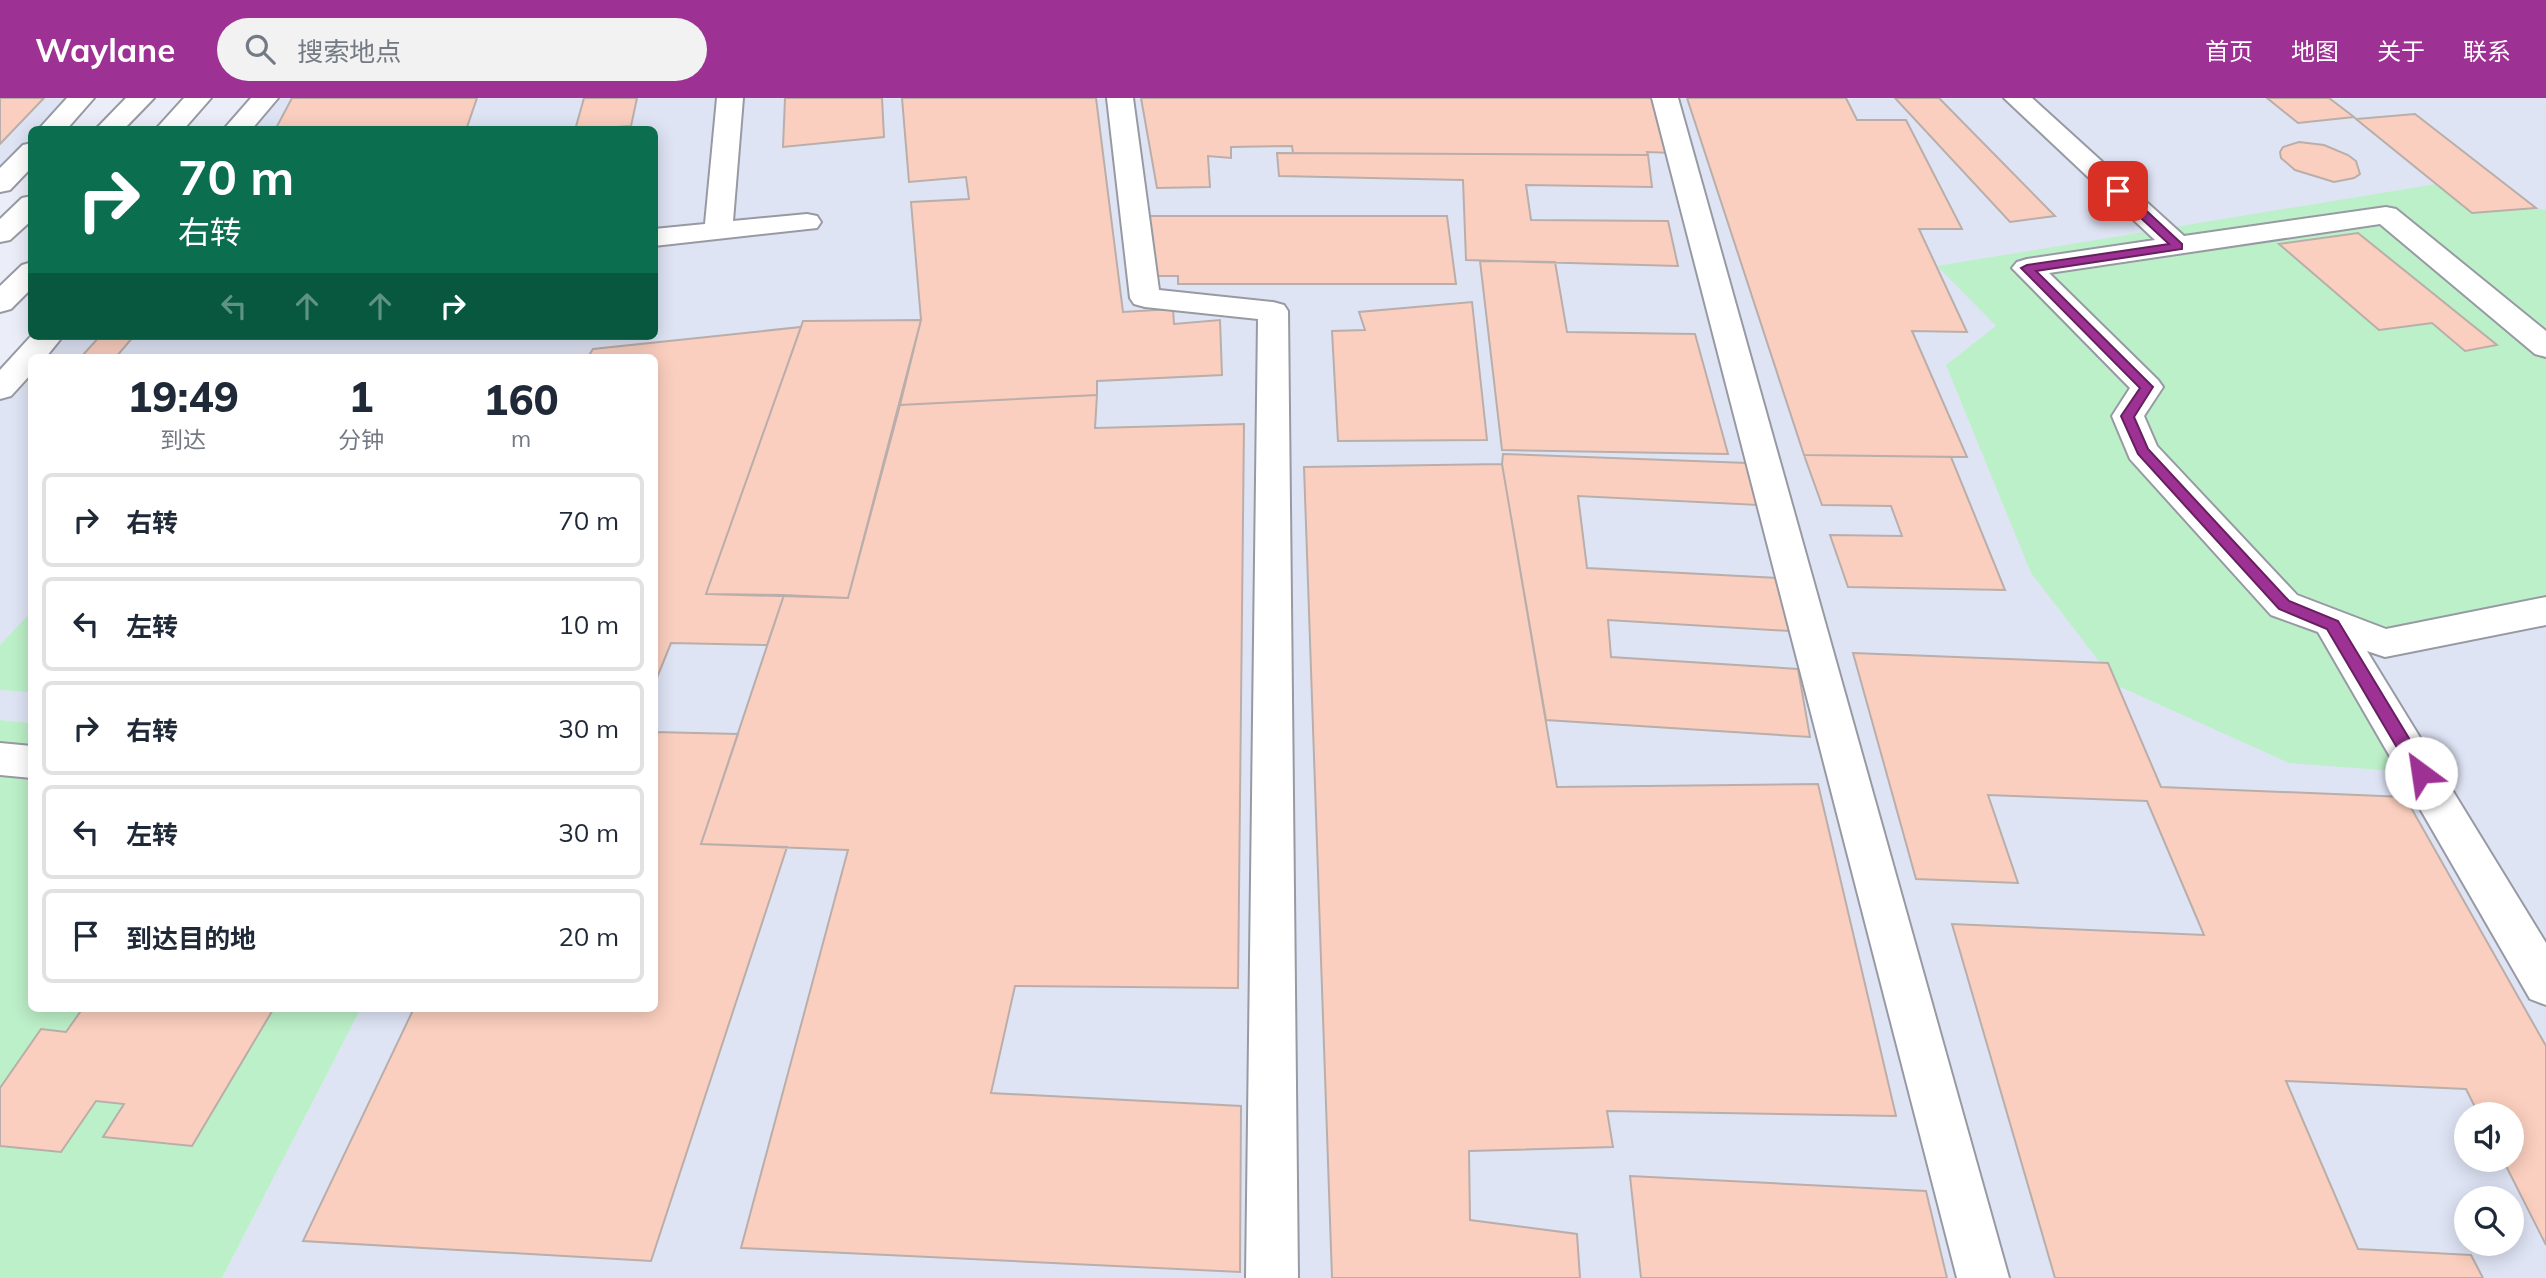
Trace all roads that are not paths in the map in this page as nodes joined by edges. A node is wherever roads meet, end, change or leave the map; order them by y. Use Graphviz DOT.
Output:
graph roads {
  1 [pos="81,98"];
  2 [pos="141,98"];
  3 [pos="198,98"];
  4 [pos="265,98"];
  5 [pos="730,98"];
  6 [pos="1120,98"];
  7 [pos="1665,98"];
  8 [pos="2017,98"];
  9 [pos="55,126"];
  10 [pos="112,126"];
  11 [pos="172,126"];
  12 [pos="240,126"];
  13 [pos="28,155"];
  14 [pos="0,184"];
  15 [pos="28,208"];
  16 [pos="807,222"];
  17 [pos="718,231"];
  18 [pos="0,234"];
  19 [pos="658,238"];
  20 [pos="2178,246"];
  21 [pos="28,275"];
  22 [pos="0,303"];
  23 [pos="44,340"];
  24 [pos="2546,347"];
  25 [pos="32,354"];
  26 [pos="28,358"];
  27 [pos="0,389"];
  28 [pos="2546,611"];
  29 [pos="2332,625"];
  30 [pos="0,759"];
  31 [pos="28,762"];
  32 [pos="2546,984"];
  33 [pos="1272,1278"];
  34 [pos="1983,1278"];
  1 -- 9 [label="street"];
  2 -- 10 [label="street"];
  3 -- 11 [label="street"];
  4 -- 12 [label="street"];
  5 -- 17 [label="street"];
  6 -- 33 [label="street"];
  7 -- 34 [label="street"];
  8 -- 20 [label="street"];
  13 -- 14 [label="street"];
  15 -- 18 [label="street"];
  16 -- 17 [label="street"];
  17 -- 19 [label="street"];
  20 -- 24 [label="street"];
  20 -- 29 [label="street"];
  21 -- 22 [label="street"];
  23 -- 25 [label="street"];
  26 -- 27 [label="street"];
  28 -- 29 [label="street"];
  29 -- 32 [label="street"];
  30 -- 31 [label="street"];
}
